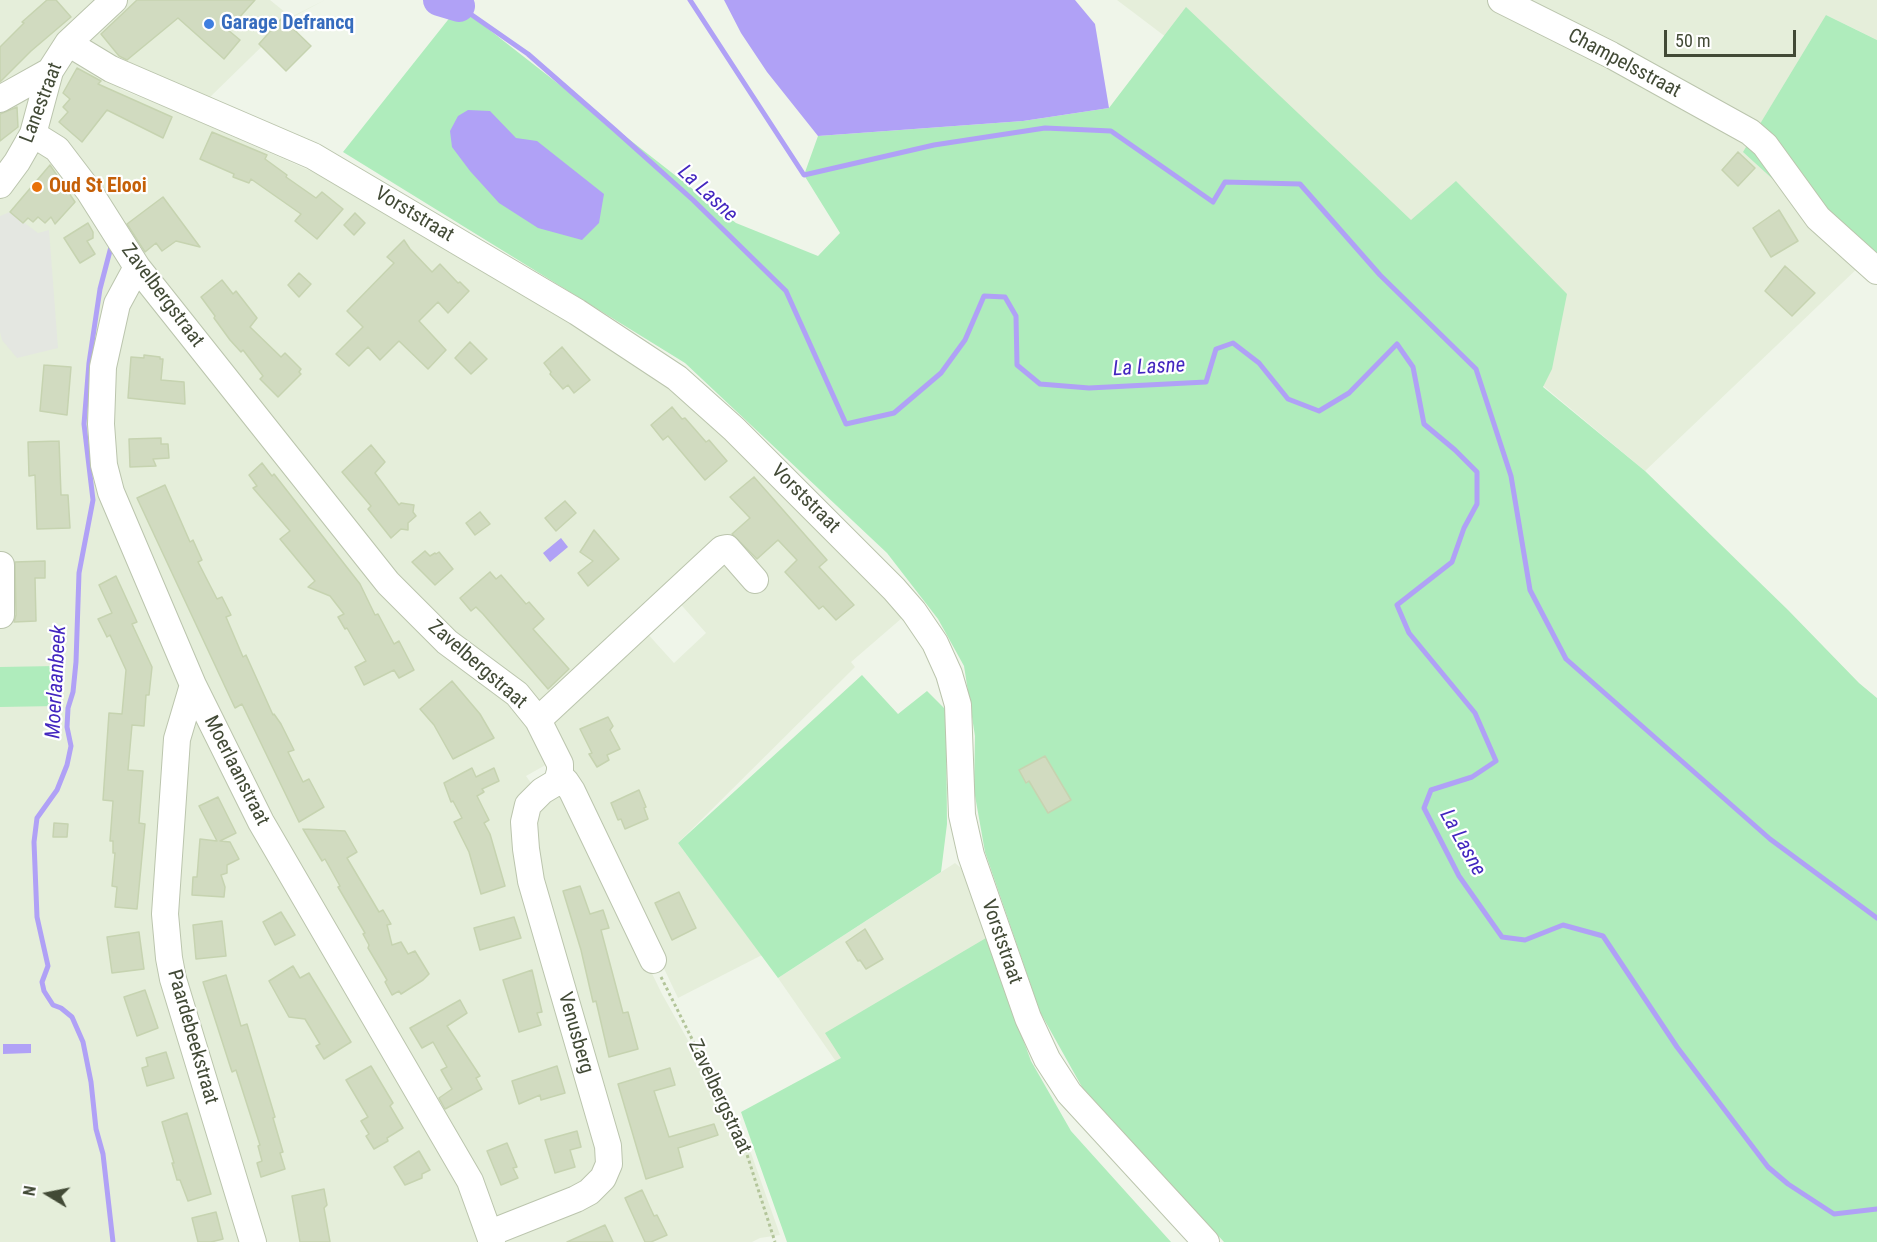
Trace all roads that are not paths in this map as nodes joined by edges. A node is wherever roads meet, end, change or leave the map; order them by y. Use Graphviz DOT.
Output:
graph roads {
  1 [pos="114,0"];
  2 [pos="1501,0"];
  3 [pos="69,43"];
  4 [pos="50,71"];
  5 [pos="0,99"];
  6 [pos="33,134"];
  7 [pos="0,185"];
  8 [pos="137,267"];
  9 [pos="1877,271"];
  10 [pos="0,565"];
  11 [pos="755,580"];
  12 [pos="1,601"];
  13 [pos="193,685"];
  14 [pos="538,720"];
  15 [pos="559,776"];
  16 [pos="653,960"];
  17 [pos="491,1238"];
  18 [pos="253,1242"];
  19 [pos="1206,1242"];
  1 -- 3 [label="street, Lanestraat"];
  2 -- 9 [label="street, Champelsstraat"];
  3 -- 4 [label="street, Lanestraat"];
  3 -- 19 [label="street, Vorststraat"];
  4 -- 5 [label="street"];
  4 -- 6 [label="street, Lanestraat"];
  6 -- 7 [label="street, Lanestraat"];
  6 -- 8 [label="street, Zavelbergstraat"];
  8 -- 13 [label="street, Moerlaanstraat"];
  8 -- 14 [label="street, Zavelbergstraat"];
  10 -- 12 [label="street"];
  11 -- 14 [label="street"];
  13 -- 17 [label="street, Moerlaanstraat"];
  13 -- 18 [label="street, Paardebeekstraat"];
  14 -- 15 [label="street, Zavelbergstraat"];
  15 -- 16 [label="street, Zavelbergstraat"];
  15 -- 17 [label="street, Venusberg"];
}
